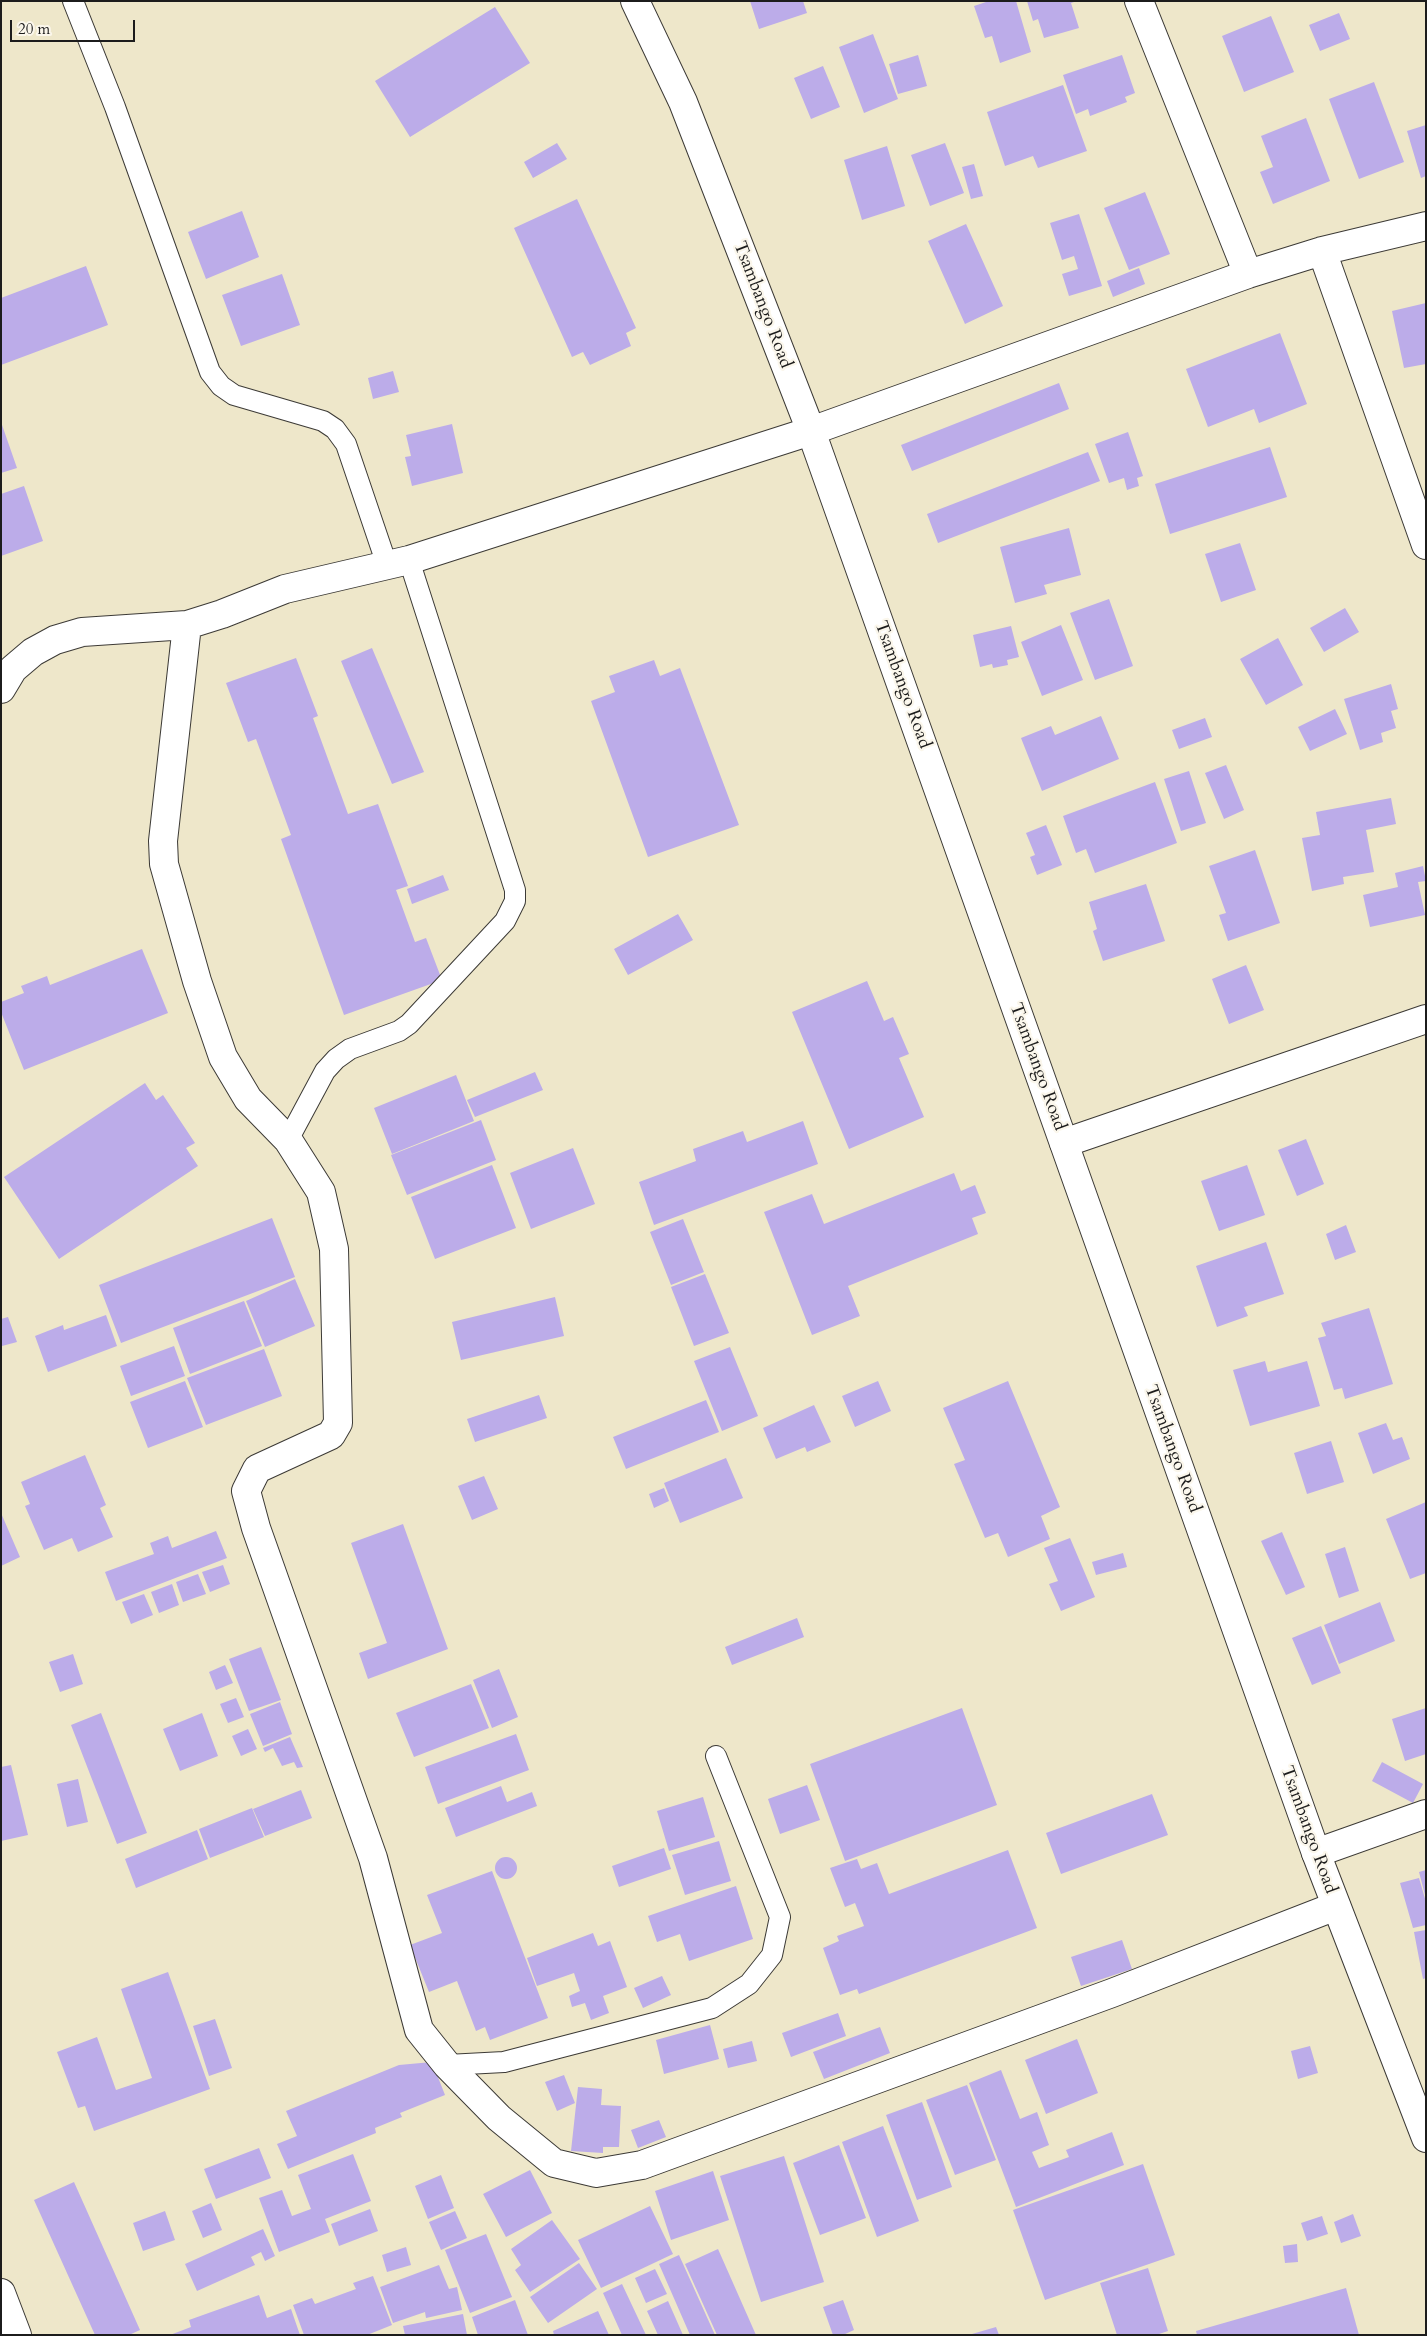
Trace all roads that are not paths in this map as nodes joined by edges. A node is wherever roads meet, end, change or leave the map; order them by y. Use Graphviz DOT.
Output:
graph roads {
  1 [pos="73,1"];
  2 [pos="635,1"];
  3 [pos="1139,1"];
  4 [pos="1426,226"];
  5 [pos="1322,251"];
  6 [pos="1248,274"];
  7 [pos="812,431"];
  8 [pos="1426,545"];
  9 [pos="398,562"];
  10 [pos="187,624"];
  11 [pos="1,689"];
  12 [pos="1426,1019"];
  13 [pos="288,1140"];
  14 [pos="1064,1143"];
  15 [pos="716,1756"];
  16 [pos="1426,1814"];
  17 [pos="1316,1853"];
  18 [pos="1336,1906"];
  19 [pos="447,2066"];
  20 [pos="1426,2138"];
  21 [pos="1,2292"];
  22 [pos="17,2335"];
  1 -- 9 [label="lane"];
  2 -- 7 [label="street, Tsambango Road"];
  3 -- 6 [label="street"];
  4 -- 5 [label="street"];
  5 -- 6 [label="street"];
  5 -- 8 [label="street"];
  6 -- 7 [label="street"];
  7 -- 9 [label="street"];
  7 -- 14 [label="street, Tsambango Road"];
  9 -- 10 [label="street"];
  9 -- 13 [label="lane"];
  10 -- 11 [label="street"];
  10 -- 13 [label="street"];
  12 -- 14 [label="street"];
  13 -- 19 [label="street"];
  14 -- 17 [label="street, Tsambango Road"];
  15 -- 19 [label="lane"];
  16 -- 17 [label="street"];
  17 -- 18 [label="street, Tsambango Road"];
  18 -- 19 [label="street"];
  18 -- 20 [label="street, Tsambango Road"];
  21 -- 22 [label="street"];
}
